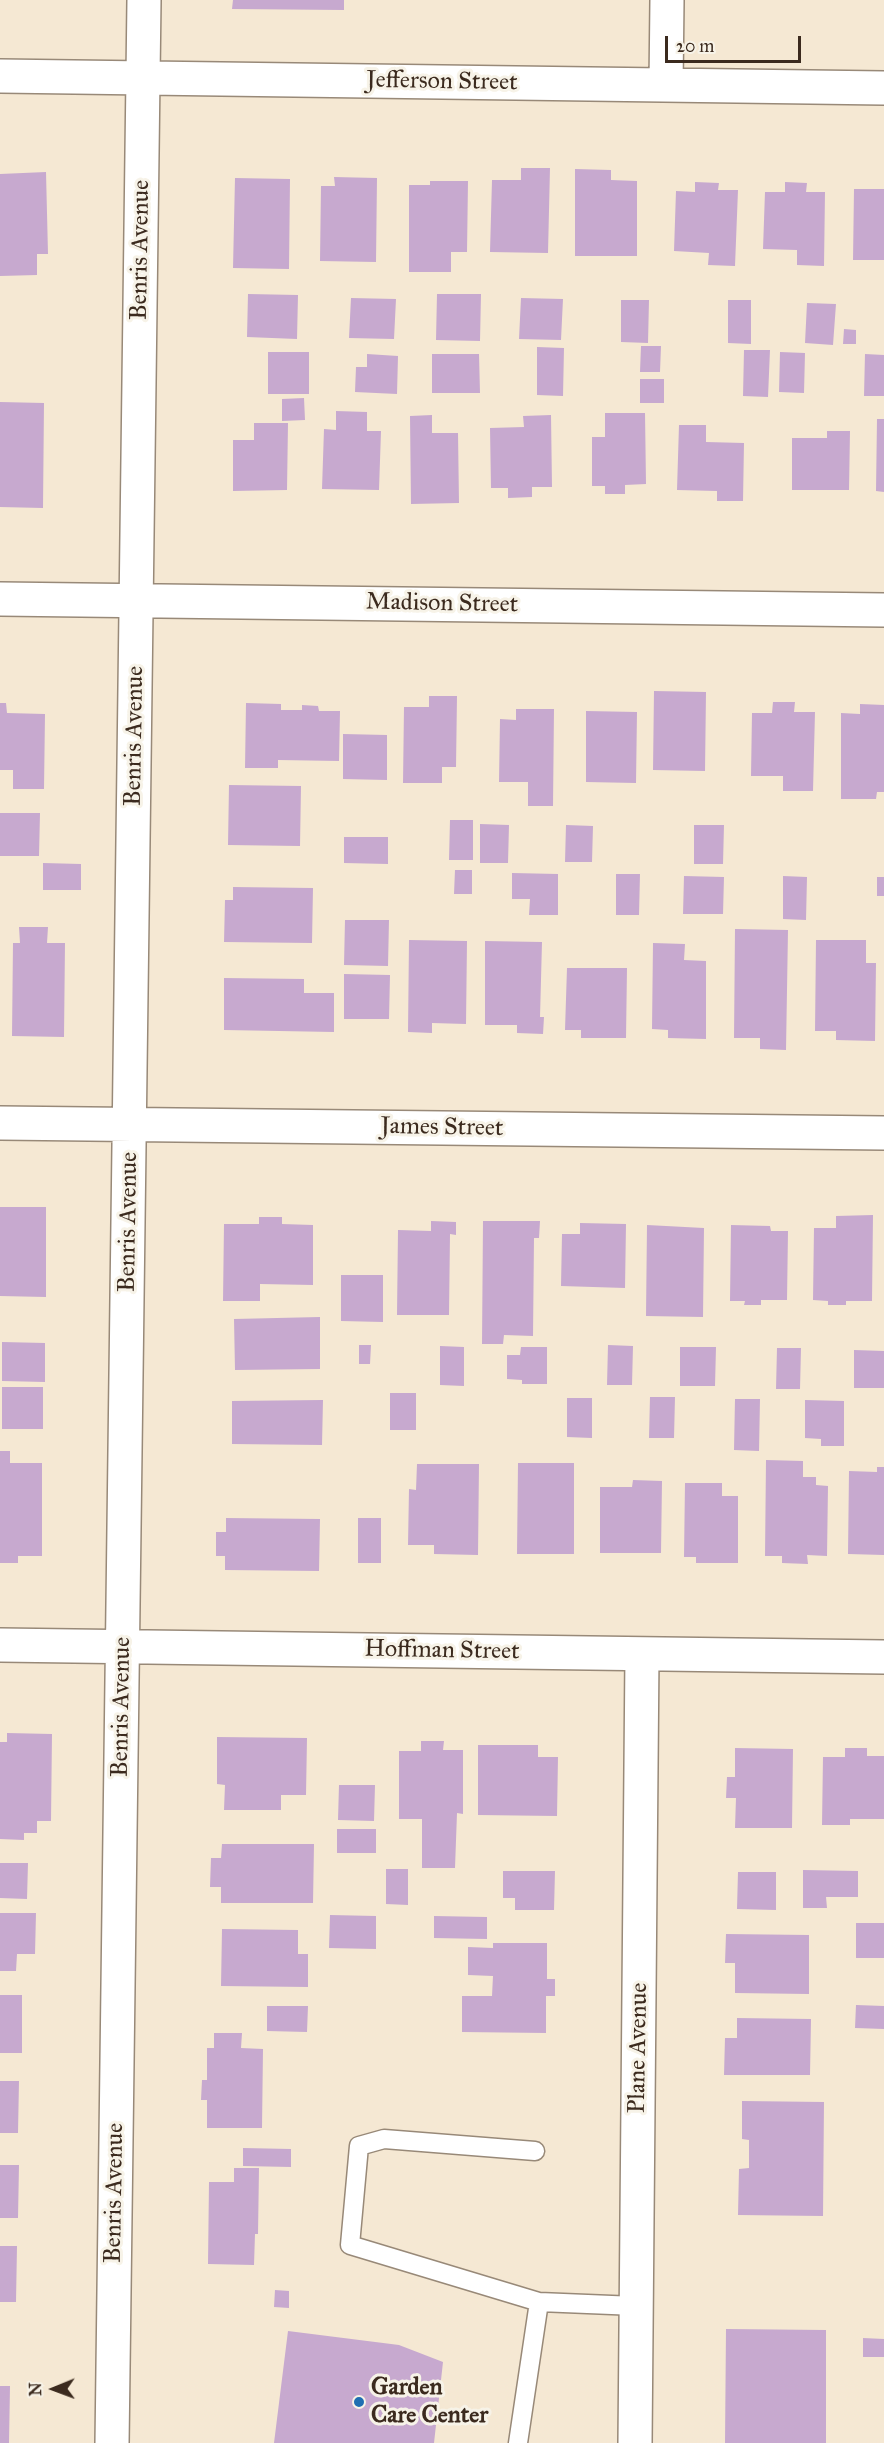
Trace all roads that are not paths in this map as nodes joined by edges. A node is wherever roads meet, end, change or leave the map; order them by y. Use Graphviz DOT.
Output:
graph roads {
  1 [pos="144,0"];
  2 [pos="667,0"];
  3 [pos="0,76"];
  4 [pos="143,78"];
  5 [pos="666,85"];
  6 [pos="884,87"];
  7 [pos="0,599"];
  8 [pos="136,600"];
  9 [pos="884,610"];
  10 [pos="0,1123"];
  11 [pos="130,1124"];
  12 [pos="884,1133"];
  13 [pos="0,1645"];
  14 [pos="123,1647"];
  15 [pos="642,1654"];
  16 [pos="884,1657"];
  17 [pos="536,2151"];
  18 [pos="539,2302"];
  19 [pos="636,2306"];
  20 [pos="112,2443"];
  21 [pos="518,2443"];
  22 [pos="634,2443"];
  1 -- 4 [label="street, Benris Avenue"];
  2 -- 5 [label="street"];
  3 -- 4 [label="street, Jefferson Street"];
  4 -- 5 [label="street, Jefferson Street"];
  4 -- 8 [label="street, Benris Avenue"];
  5 -- 6 [label="street, Jefferson Street"];
  7 -- 8 [label="street, Madison Street"];
  8 -- 9 [label="street, Madison Street"];
  8 -- 11 [label="street, Benris Avenue"];
  10 -- 11 [label="street, James Street"];
  11 -- 12 [label="street, James Street"];
  11 -- 14 [label="street, Benris Avenue"];
  13 -- 14 [label="street, Hoffman Street"];
  14 -- 15 [label="street, Hoffman Street"];
  14 -- 20 [label="street, Benris Avenue"];
  15 -- 16 [label="street, Hoffman Street"];
  15 -- 19 [label="street, Plane Avenue"];
  17 -- 18 [label="lane"];
  18 -- 19 [label="lane"];
  18 -- 21 [label="lane"];
  19 -- 22 [label="street, Plane Avenue"];
}
